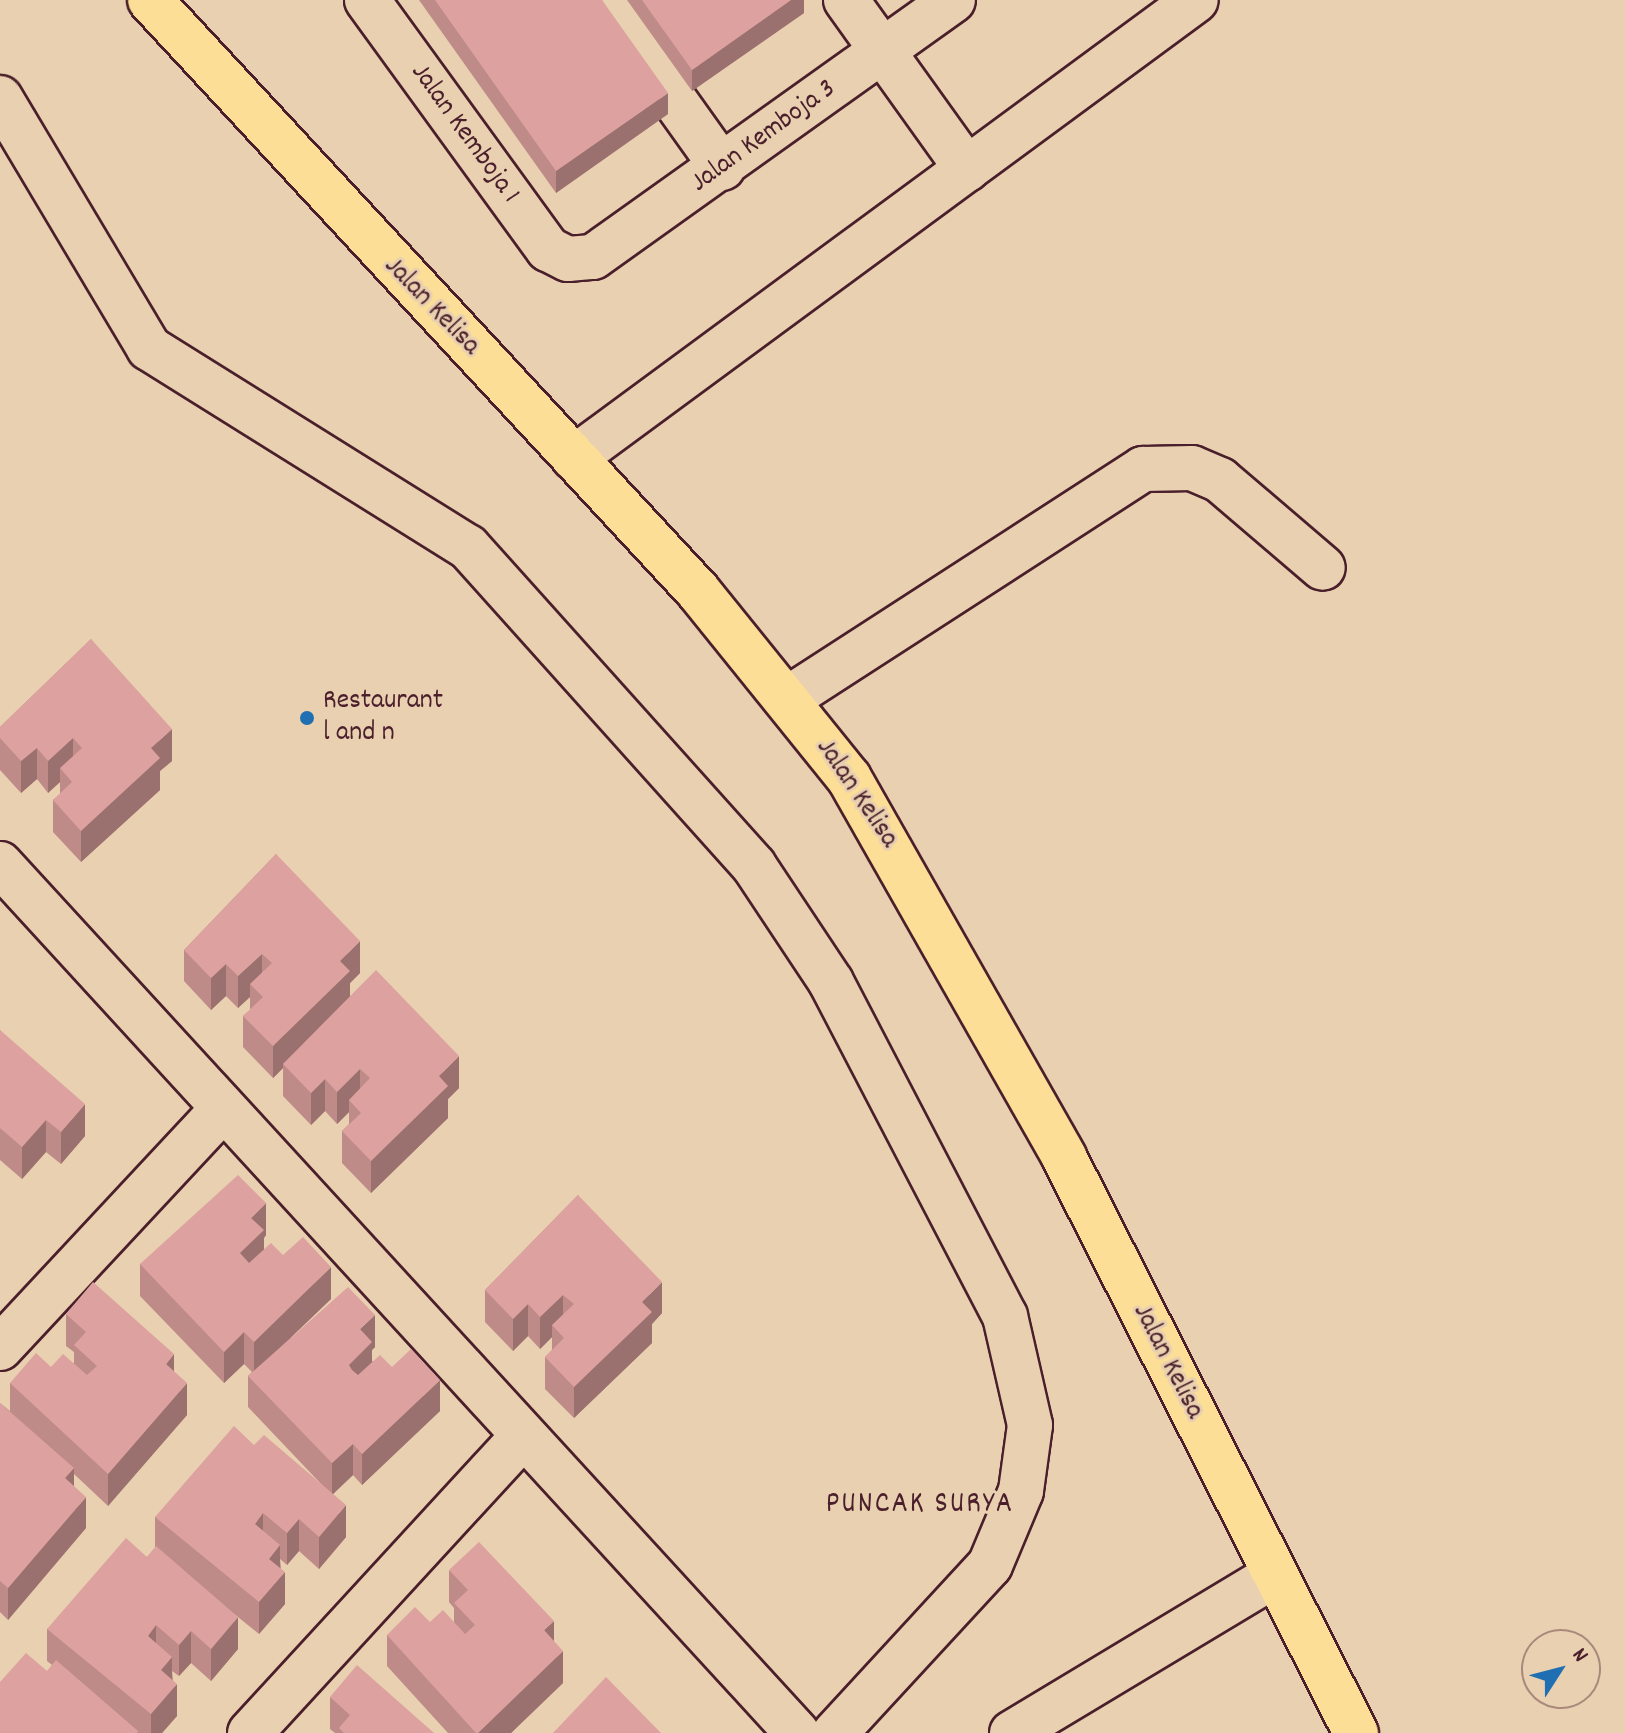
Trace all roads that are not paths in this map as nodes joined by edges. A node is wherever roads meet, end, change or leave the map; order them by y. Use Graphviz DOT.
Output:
graph roads {
  1 [pos="150,0"];
  2 [pos="367,0"];
  3 [pos="603,0"];
  4 [pos="846,0"];
  5 [pos="953,0"];
  6 [pos="1196,0"];
  7 [pos="882,51"];
  8 [pos="0,98"];
  9 [pos="723,168"];
  10 [pos="967,169"];
  11 [pos="568,259"];
  12 [pos="574,458"];
  13 [pos="1323,568"];
  14 [pos="789,698"];
  15 [pos="0,864"];
  16 [pos="220,1112"];
  17 [pos="0,1348"];
  18 [pos="520,1439"];
  19 [pos="1273,1576"];
  20 [pos="250,1733"];
  21 [pos="797,1733"];
  22 [pos="835,1733"];
  23 [pos="1012,1733"];
  24 [pos="1356,1733"];
  1 -- 12 [label="main road, Jalan Kelisa"];
  2 -- 11 [label="street, Jalan Kemboja 1"];
  3 -- 9 [label="street"];
  4 -- 7 [label="street"];
  5 -- 7 [label="street, Jalan Kemboja 3"];
  6 -- 10 [label="street"];
  7 -- 9 [label="street, Jalan Kemboja 3"];
  7 -- 10 [label="street"];
  8 -- 22 [label="street"];
  9 -- 11 [label="street, Jalan Kemboja 3"];
  10 -- 12 [label="street"];
  12 -- 14 [label="main road, Jalan Kelisa"];
  13 -- 14 [label="street"];
  14 -- 19 [label="main road, Jalan Kelisa"];
  15 -- 16 [label="street"];
  16 -- 17 [label="street"];
  16 -- 18 [label="street"];
  18 -- 20 [label="street"];
  18 -- 21 [label="street"];
  19 -- 23 [label="street"];
  19 -- 24 [label="main road, Jalan Kelisa"];
}
